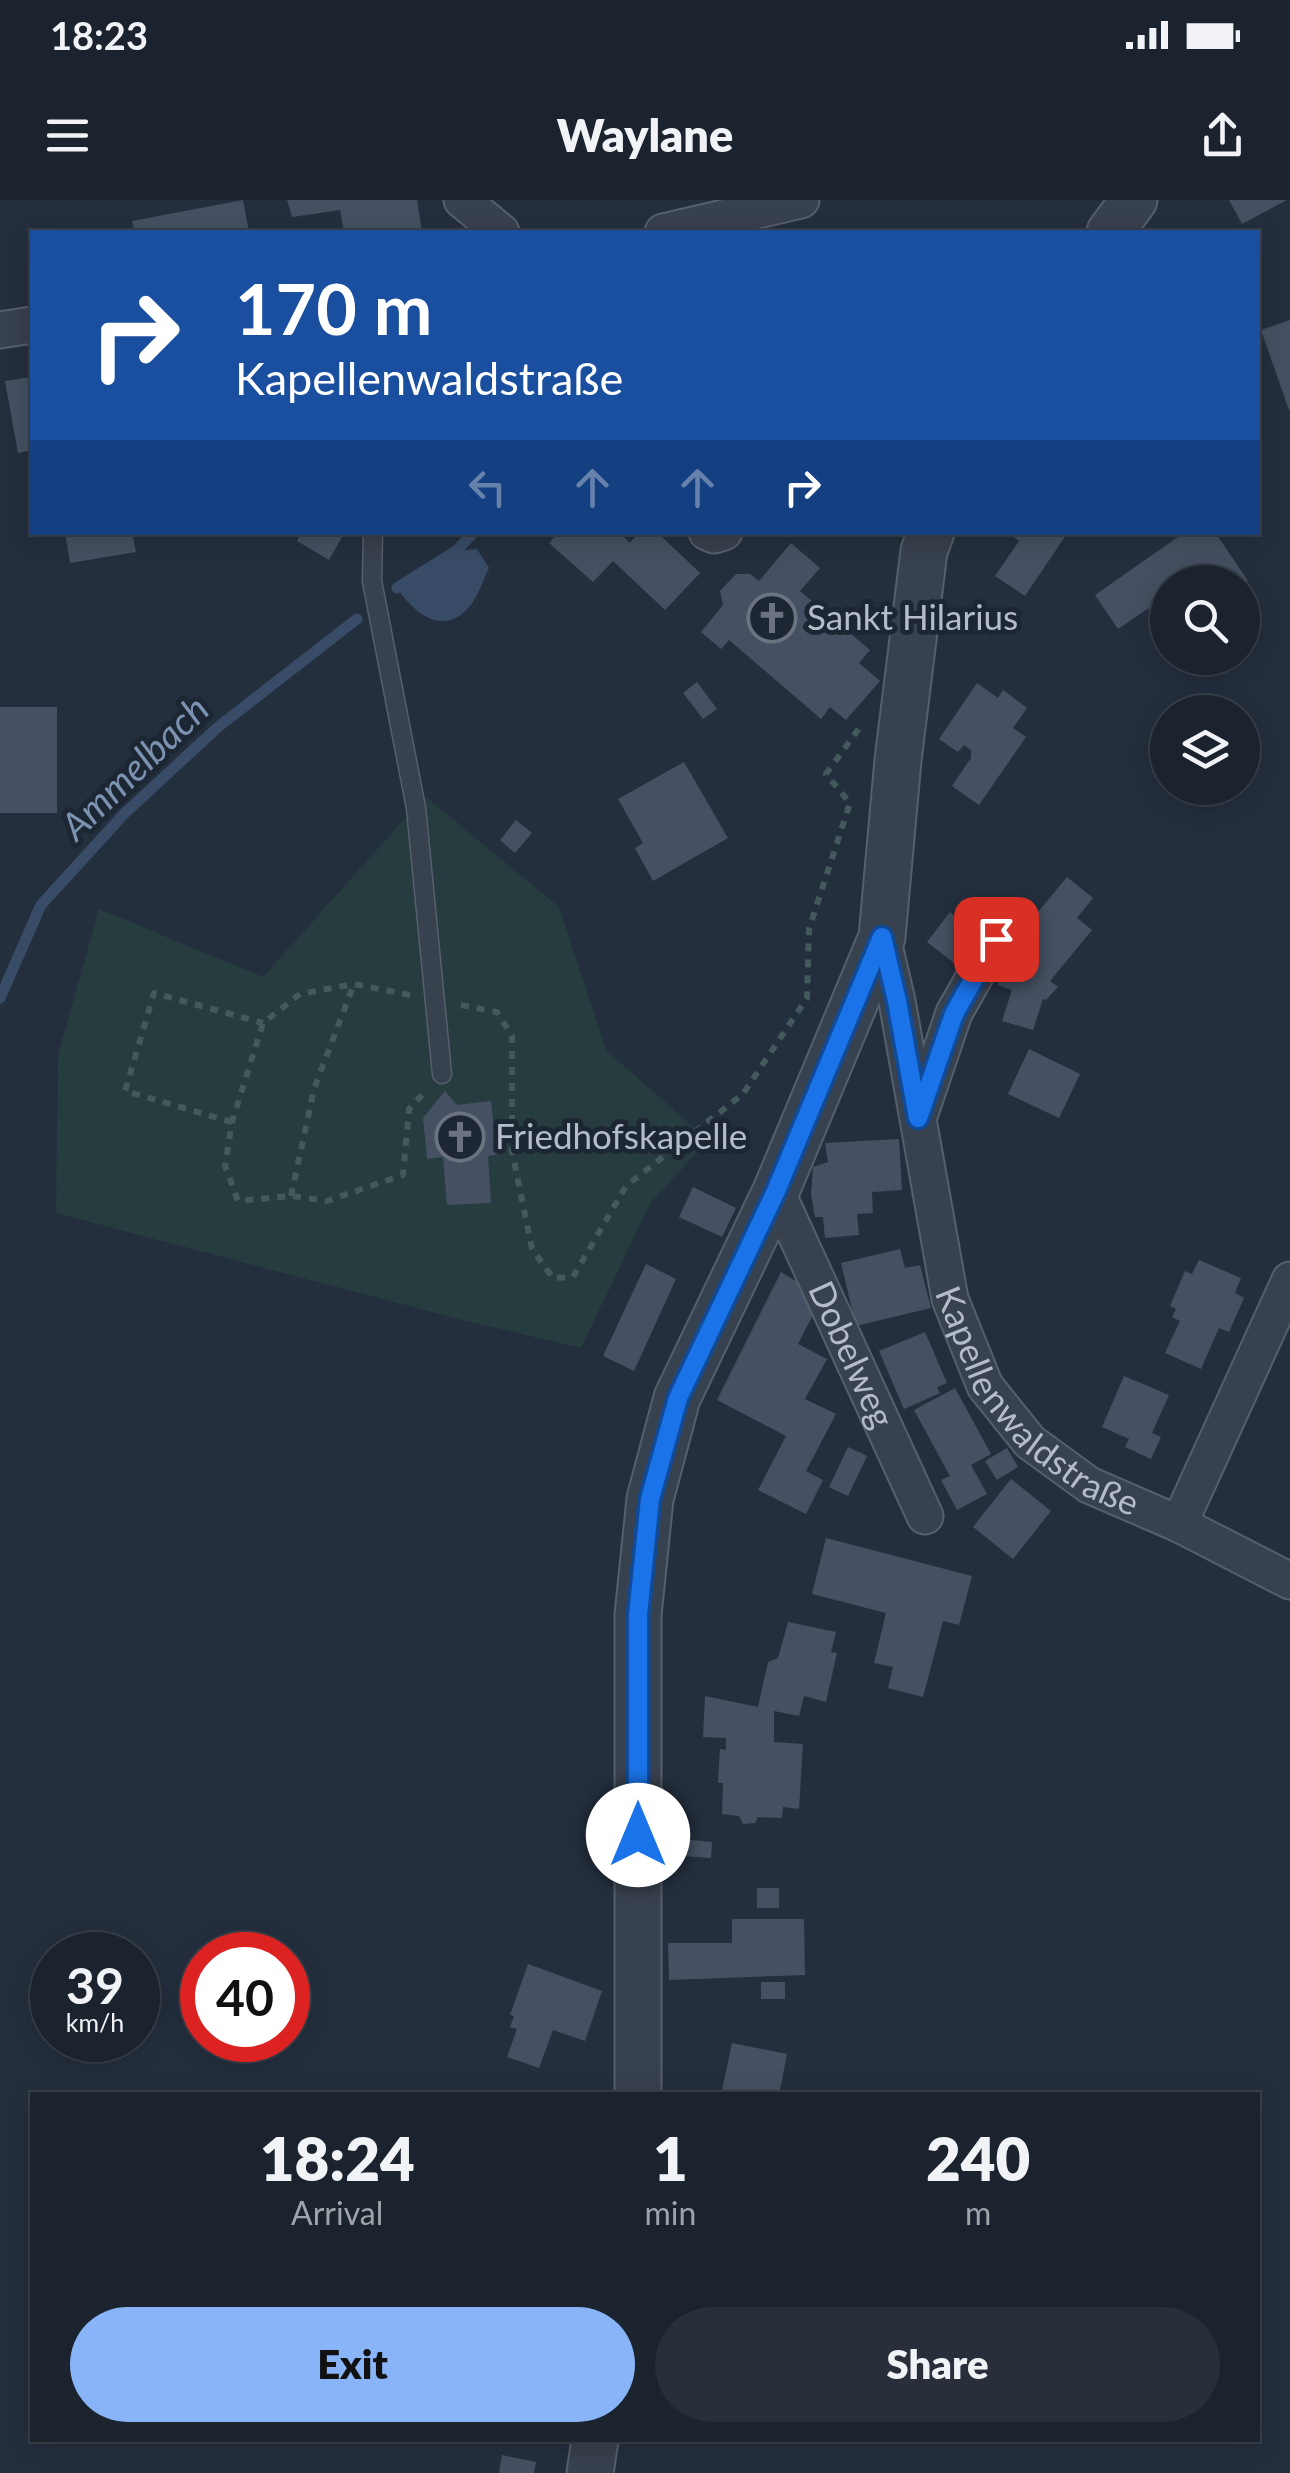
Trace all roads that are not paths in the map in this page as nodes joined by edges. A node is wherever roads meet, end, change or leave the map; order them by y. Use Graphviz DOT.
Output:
graph roads {
  1 [pos="462,200"];
  2 [pos="801,200"];
  3 [pos="1134,200"];
  4 [pos="499,230"];
  5 [pos="672,230"];
  6 [pos="1112,230"];
  7 [pos="30,325"];
  8 [pos="0,330"];
  9 [pos="373,535"];
  10 [pos="929,535"];
  11 [pos="882,937"];
  12 [pos="996,939"];
  13 [pos="442,1074"];
  14 [pos="918,1118"];
  15 [pos="776,1191"];
  16 [pos="1290,1280"];
  17 [pos="925,1516"];
  18 [pos="1179,1524"];
  19 [pos="1290,1581"];
  20 [pos="638,2092"];
  21 [pos="595,2442"];
  22 [pos="590,2473"];
  1 -- 4 [label="street"];
  2 -- 5 [label="street"];
  3 -- 6 [label="street"];
  7 -- 8 [label="street"];
  9 -- 13 [label="lane"];
  10 -- 11 [label="street"];
  11 -- 14 [label="street, Kapellenwaldstraße"];
  11 -- 15 [label="street"];
  12 -- 14 [label="street, Kapellenwaldstraße"];
  14 -- 18 [label="street, Kapellenwaldstraße"];
  15 -- 17 [label="street, Dobelweg"];
  15 -- 20 [label="street"];
  16 -- 18 [label="street"];
  18 -- 19 [label="street, Kapellenwaldstraße"];
  21 -- 22 [label="street"];
}
